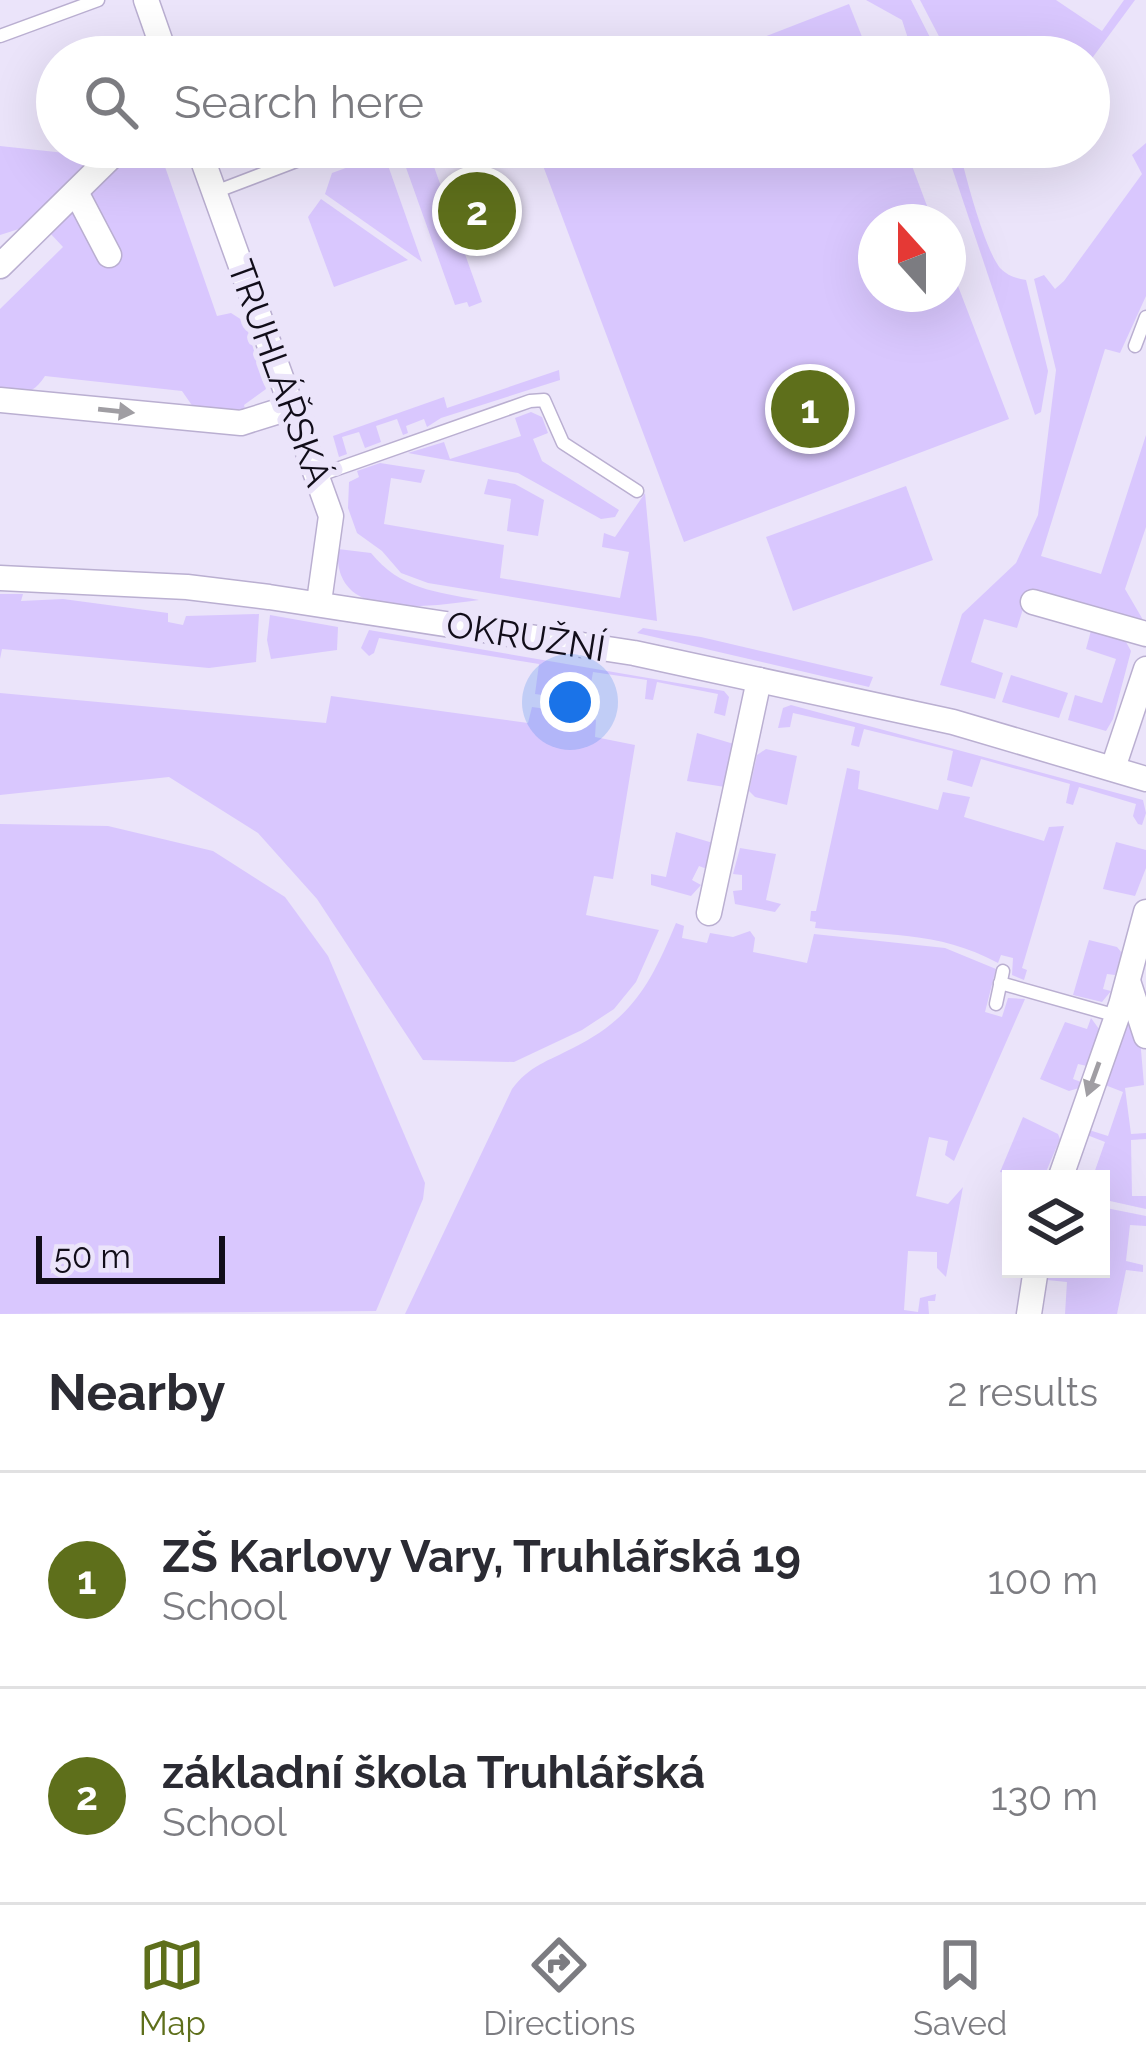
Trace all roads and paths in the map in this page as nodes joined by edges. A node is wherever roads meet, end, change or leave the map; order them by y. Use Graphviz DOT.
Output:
graph roads {
  1 [pos="98,0"];
  2 [pos="146,0"];
  3 [pos="159,36"];
  4 [pos="0,37"];
  5 [pos="100,168"];
  6 [pos="205,168"];
  7 [pos="277,168"];
  8 [pos="76,192"];
  9 [pos="214,192"];
  10 [pos="109,255"];
  11 [pos="3,258"];
  12 [pos="1146,317"];
  13 [pos="1135,346"];
  14 [pos="0,400"];
  15 [pos="292,407"];
  16 [pos="317,476"];
  17 [pos="637,491"];
  18 [pos="0,578"];
  19 [pos="319,602"];
  20 [pos="1033,602"];
  21 [pos="1146,634"];
  22 [pos="1146,669"];
  23 [pos="759,680"];
  24 [pos="1113,768"];
  25 [pos="1146,779"];
  26 [pos="1146,912"];
  27 [pos="709,913"];
  28 [pos="1127,978"];
  29 [pos="996,1004"];
  30 [pos="1117,1016"];
  31 [pos="1146,1034"];
  32 [pos="1063,1170"];
  33 [pos="1035,1278"];
  34 [pos="1029,1314"];
  1 -- 4 [label="lane"];
  2 -- 3 [label="street"];
  5 -- 8 [label="street"];
  6 -- 9 [label="street, TRUHLÁŘSKÁ"];
  7 -- 9 [label="lane"];
  8 -- 10 [label="street"];
  8 -- 11 [label="street"];
  9 -- 15 [label="street, TRUHLÁŘSKÁ"];
  12 -- 13 [label="lane"];
  14 -- 15 [label="street, one-way"];
  15 -- 16 [label="street, TRUHLÁŘSKÁ"];
  16 -- 17 [label="lane"];
  16 -- 19 [label="street, TRUHLÁŘSKÁ"];
  18 -- 19 [label="street, OKRUŽNÍ"];
  19 -- 23 [label="street, OKRUŽNÍ"];
  20 -- 21 [label="street"];
  22 -- 24 [label="street"];
  23 -- 24 [label="street, OKRUŽNÍ"];
  23 -- 27 [label="street"];
  24 -- 25 [label="street, OKRUŽNÍ"];
  26 -- 28 [label="street"];
  28 -- 30 [label="street"];
  28 -- 31 [label="street"];
  29 -- 30 [label="lane"];
  30 -- 32 [label="street, one-way"];
  33 -- 34 [label="street"];
}
